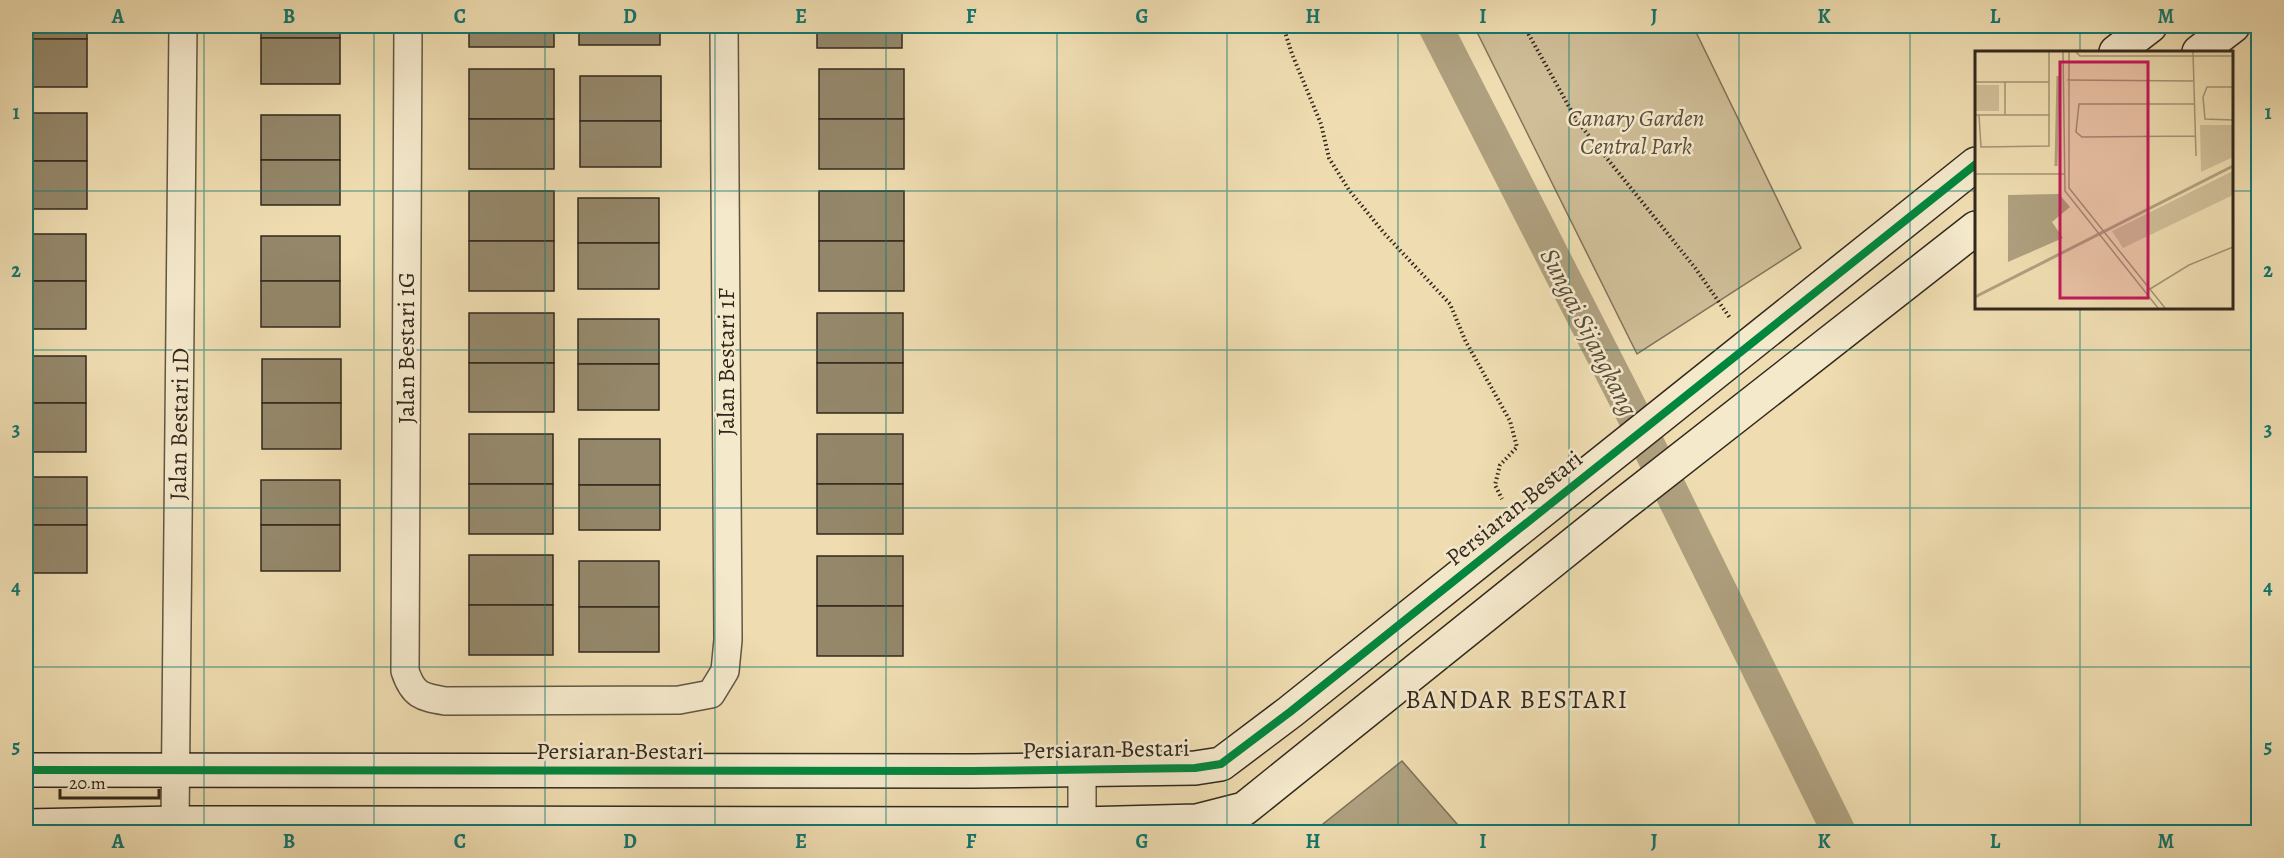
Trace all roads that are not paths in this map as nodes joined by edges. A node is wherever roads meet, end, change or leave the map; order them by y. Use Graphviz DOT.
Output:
graph roads {
  1 [pos="183,26"];
  2 [pos="408,26"];
  3 [pos="724,26"];
  4 [pos="2150,26"];
  5 [pos="2233,26"];
  6 [pos="2117,51"];
  7 [pos="2200,51"];
  8 [pos="1975,166"];
  9 [pos="1975,230"];
  10 [pos="711,694"];
  11 [pos="176,769"];
  12 [pos="1082,769"];
  13 [pos="26,770"];
  14 [pos="175,823"];
  15 [pos="26,826"];
  16 [pos="1082,828"];
  1 -- 11 [label="street, Jalan Bestari 1D"];
  2 -- 10 [label="street, Jalan Bestari 1G"];
  3 -- 10 [label="street, Jalan Bestari 1F"];
  4 -- 6 [label="street"];
  5 -- 7 [label="street"];
  8 -- 12 [label="street, Persiaran Bestari"];
  9 -- 16 [label="street"];
  11 -- 12 [label="street, Persiaran Bestari"];
  11 -- 13 [label="street, Persiaran Bestari"];
  11 -- 14 [label="street, Jalan Bestari 1D"];
  12 -- 16 [label="street"];
  14 -- 15 [label="street"];
  14 -- 16 [label="street"];
}
